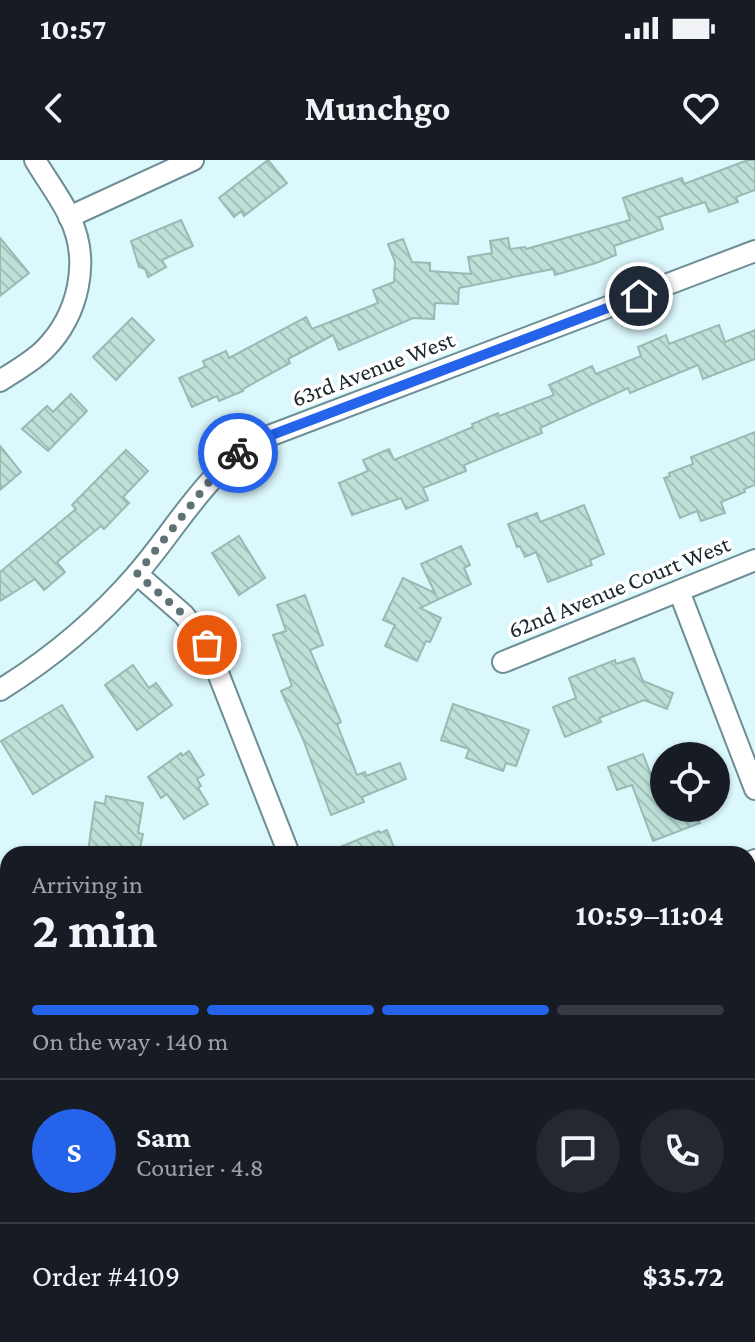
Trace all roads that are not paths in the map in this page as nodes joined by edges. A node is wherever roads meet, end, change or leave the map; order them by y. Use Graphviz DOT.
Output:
graph roads {
  1 [pos="35,160"];
  2 [pos="193,160"];
  3 [pos="69,217"];
  4 [pos="755,251"];
  5 [pos="0,381"];
  6 [pos="755,560"];
  7 [pos="137,574"];
  8 [pos="679,591"];
  9 [pos="503,662"];
  10 [pos="0,690"];
  11 [pos="755,789"];
  12 [pos="286,846"];
  1 -- 3 [label="street"];
  2 -- 3 [label="street"];
  3 -- 5 [label="street"];
  4 -- 7 [label="street, 63rd Avenue West"];
  6 -- 8 [label="street, 62nd Avenue Court West"];
  7 -- 10 [label="street, 63rd Avenue West"];
  7 -- 12 [label="street"];
  8 -- 9 [label="street, 62nd Avenue Court West"];
  8 -- 11 [label="street"];
}
